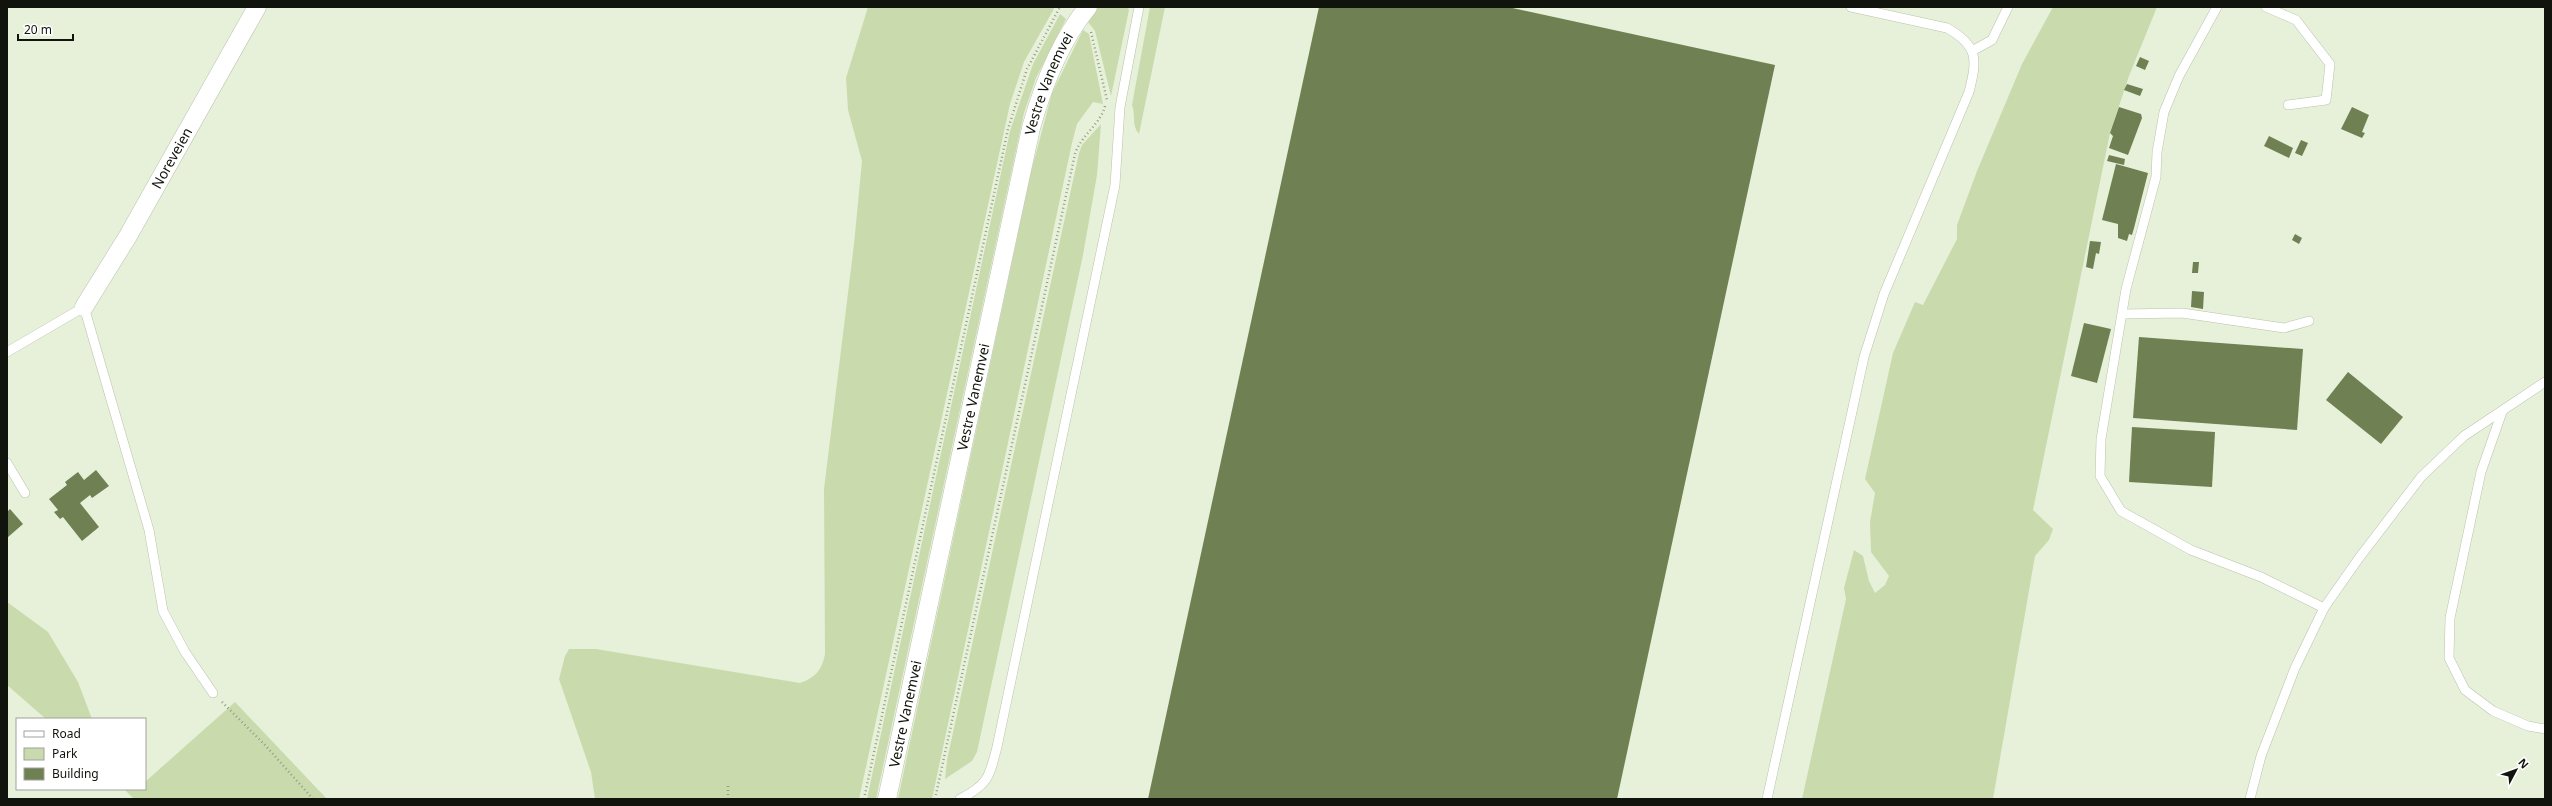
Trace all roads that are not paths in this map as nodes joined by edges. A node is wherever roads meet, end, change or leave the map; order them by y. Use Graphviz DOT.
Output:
graph roads {
  1 [pos="257,7"];
  2 [pos="1088,7"];
  3 [pos="1139,7"];
  4 [pos="1851,7"];
  5 [pos="2008,7"];
  6 [pos="2217,7"];
  7 [pos="2266,7"];
  8 [pos="1972,51"];
  9 [pos="2288,106"];
  10 [pos="84,307"];
  11 [pos="2123,314"];
  12 [pos="2309,322"];
  13 [pos="7,352"];
  14 [pos="2545,382"];
  15 [pos="2502,412"];
  16 [pos="7,463"];
  17 [pos="25,492"];
  18 [pos="2324,608"];
  19 [pos="213,693"];
  20 [pos="2545,729"];
  21 [pos="887,799"];
  22 [pos="960,799"];
  23 [pos="1767,799"];
  24 [pos="2250,799"];
  1 -- 10 [label="street, Noreveien"];
  2 -- 21 [label="street, Vestre Vanemvei"];
  3 -- 22 [label="lane"];
  4 -- 8 [label="lane"];
  5 -- 8 [label="lane"];
  6 -- 11 [label="lane"];
  7 -- 9 [label="lane"];
  8 -- 23 [label="lane"];
  10 -- 13 [label="lane"];
  10 -- 19 [label="lane"];
  11 -- 12 [label="lane"];
  11 -- 18 [label="lane"];
  14 -- 15 [label="lane"];
  15 -- 18 [label="lane"];
  15 -- 20 [label="lane"];
  16 -- 17 [label="lane"];
  18 -- 24 [label="lane"];
}
